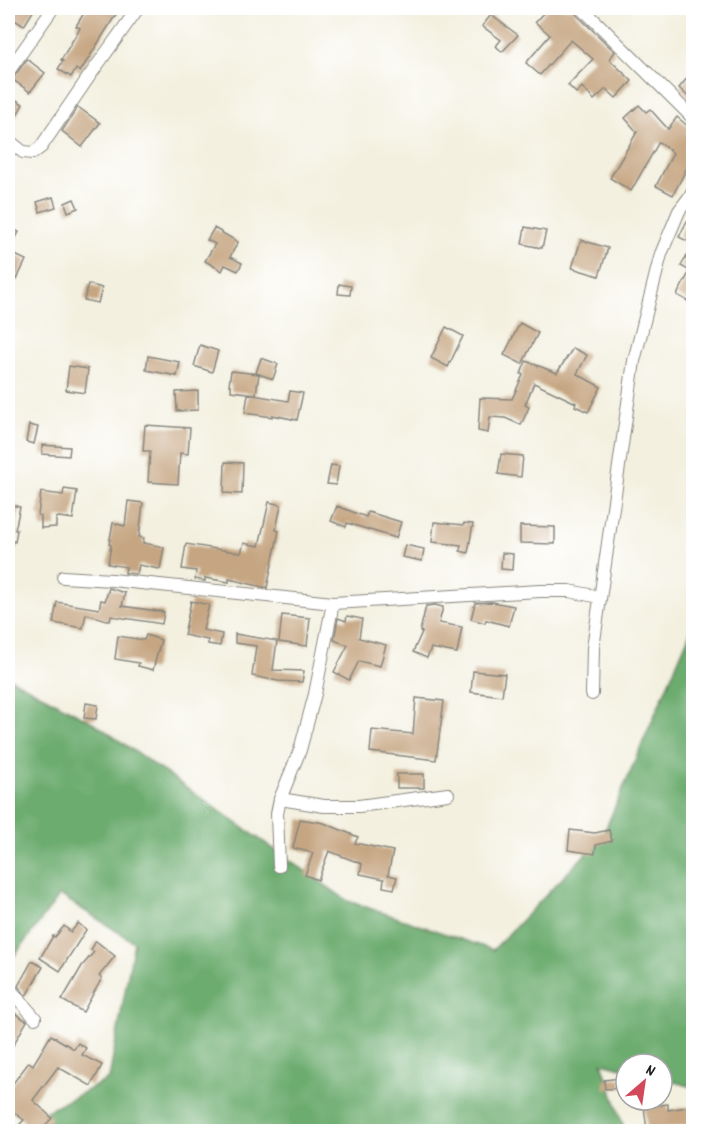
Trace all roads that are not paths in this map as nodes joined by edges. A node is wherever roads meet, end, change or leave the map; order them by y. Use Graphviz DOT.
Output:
graph roads {
  1 [pos="53,8"];
  2 [pos="136,8"];
  3 [pos="582,8"];
  4 [pos="8,72"];
  5 [pos="693,118"];
  6 [pos="8,140"];
  7 [pos="693,191"];
  8 [pos="63,577"];
  9 [pos="600,597"];
  10 [pos="333,603"];
  11 [pos="592,694"];
  12 [pos="448,794"];
  13 [pos="280,799"];
  14 [pos="279,866"];
  15 [pos="8,987"];
  16 [pos="35,1018"];
  1 -- 4 [label="street"];
  2 -- 6 [label="street"];
  3 -- 5 [label="street"];
  7 -- 9 [label="street"];
  8 -- 10 [label="street"];
  9 -- 10 [label="street"];
  9 -- 11 [label="street"];
  10 -- 13 [label="street"];
  12 -- 13 [label="street"];
  13 -- 14 [label="street"];
  15 -- 16 [label="street"];
}
